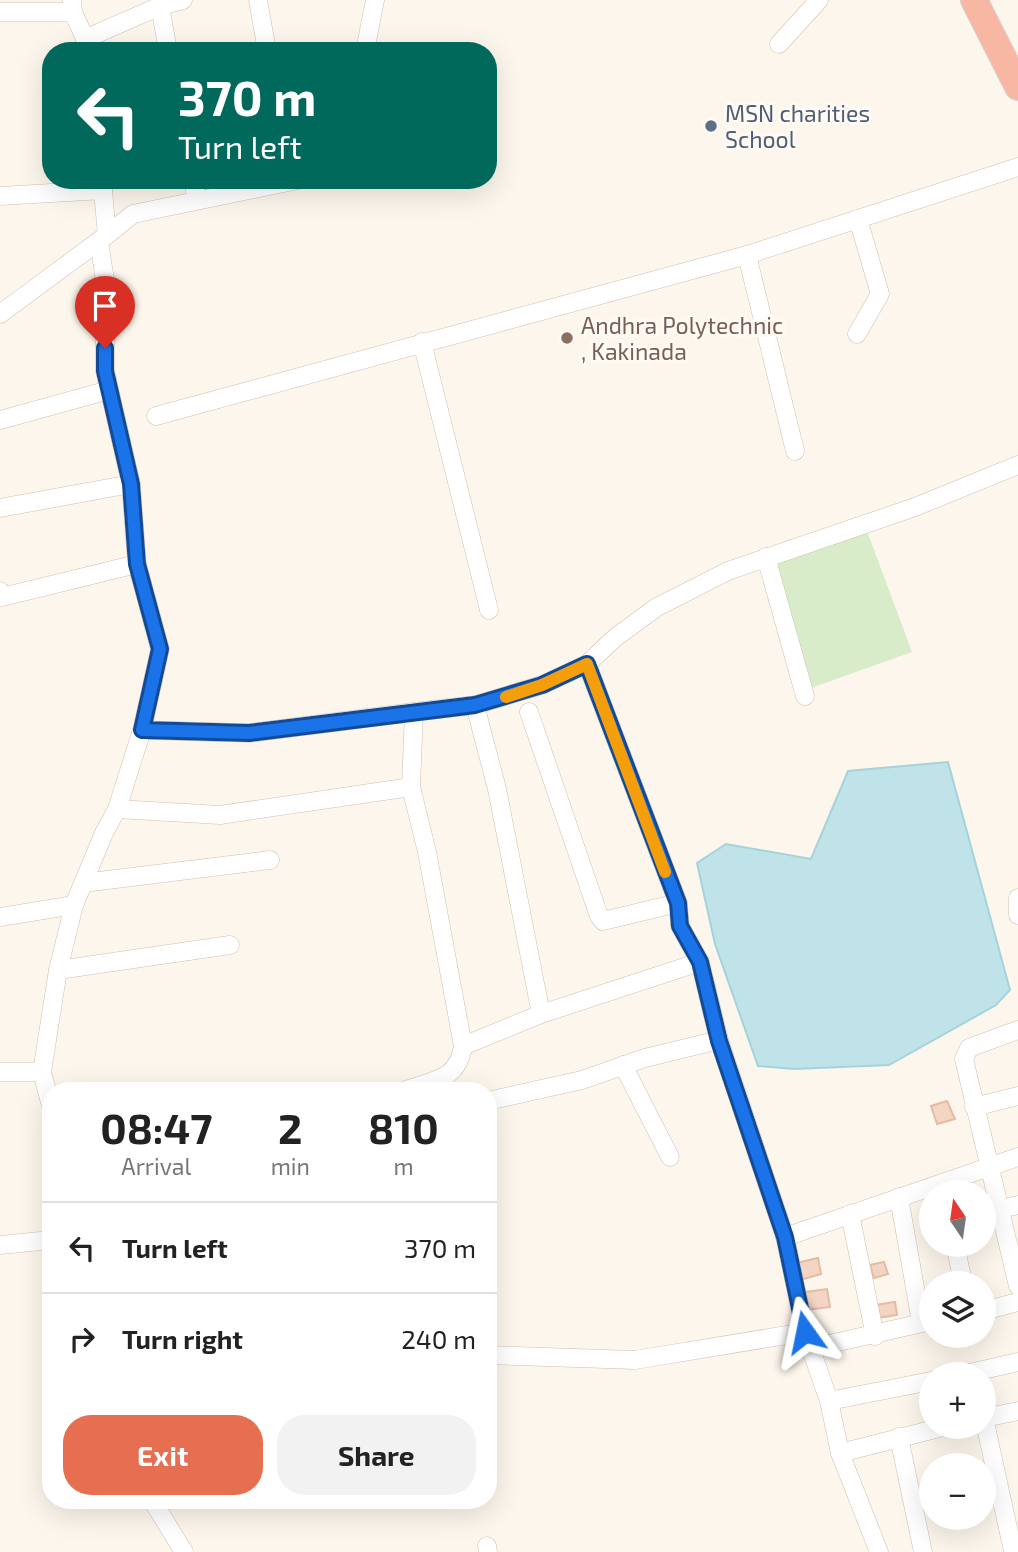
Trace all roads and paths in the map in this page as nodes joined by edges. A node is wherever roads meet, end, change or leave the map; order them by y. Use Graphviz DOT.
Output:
graph roads {
  1 [pos="183,0"];
  2 [pos="258,0"];
  3 [pos="375,0"];
  4 [pos="819,0"];
  5 [pos="974,0"];
  6 [pos="993,0"];
  7 [pos="23,5"];
  8 [pos="72,6"];
  9 [pos="160,6"];
  10 [pos="0,12"];
  11 [pos="86,42"];
  12 [pos="91,42"];
  13 [pos="167,42"];
  14 [pos="265,42"];
  15 [pos="367,42"];
  16 [pos="779,44"];
  17 [pos="1018,48"];
  18 [pos="1018,87"];
  19 [pos="1018,167"];
  20 [pos="65,189"];
  21 [pos="102,189"];
  22 [pos="195,189"];
  23 [pos="252,189"];
  24 [pos="0,196"];
  25 [pos="197,200"];
  26 [pos="858,219"];
  27 [pos="103,238"];
  28 [pos="747,255"];
  29 [pos="0,314"];
  30 [pos="857,334"];
  31 [pos="422,342"];
  32 [pos="109,390"];
  33 [pos="156,416"];
  34 [pos="0,419"];
  35 [pos="795,451"];
  36 [pos="1018,466"];
  37 [pos="131,484"];
  38 [pos="0,508"];
  39 [pos="766,557"];
  40 [pos="137,564"];
  41 [pos="0,591"];
  42 [pos="489,610"];
  43 [pos="587,664"];
  44 [pos="805,696"];
  45 [pos="475,705"];
  46 [pos="414,712"];
  47 [pos="529,712"];
  48 [pos="142,730"];
  49 [pos="411,787"];
  50 [pos="117,809"];
  51 [pos="270,860"];
  52 [pos="83,883"];
  53 [pos="1018,898"];
  54 [pos="678,903"];
  55 [pos="75,905"];
  56 [pos="1018,915"];
  57 [pos="0,917"];
  58 [pos="230,945"];
  59 [pos="700,962"];
  60 [pos="58,970"];
  61 [pos="541,1014"];
  62 [pos="1018,1030"];
  63 [pos="719,1041"];
  64 [pos="463,1046"];
  65 [pos="623,1065"];
  66 [pos="0,1072"];
  67 [pos="42,1072"];
  68 [pos="45,1082"];
  69 [pos="426,1082"];
  70 [pos="1018,1096"];
  71 [pos="497,1099"];
  72 [pos="974,1107"];
  73 [pos="670,1157"];
  74 [pos="1018,1157"];
  75 [pos="989,1165"];
  76 [pos="957,1180"];
  77 [pos="919,1192"];
  78 [pos="899,1197"];
  79 [pos="1018,1205"];
  80 [pos="1000,1209"];
  81 [pos="850,1214"];
  82 [pos="785,1237"];
  83 [pos="42,1241"];
  84 [pos="0,1245"];
  85 [pos="1015,1256"];
  86 [pos="1018,1286"];
  87 [pos="919,1290"];
  88 [pos="1018,1302"];
  89 [pos="996,1308"];
  90 [pos="919,1324"];
  91 [pos="875,1336"];
  92 [pos="809,1340"];
  93 [pos="497,1355"];
  94 [pos="1018,1362"];
  95 [pos="996,1367"];
  96 [pos="919,1383"];
  97 [pos="829,1401"];
  98 [pos="1018,1411"];
  99 [pos="919,1432"];
  100 [pos="899,1437"];
  101 [pos="840,1453"];
  102 [pos="160,1509"];
  103 [pos="1014,1551"];
  104 [pos="184,1552"];
  105 [pos="880,1552"];
  106 [pos="923,1552"];
  1 -- 9 [label="street"];
  2 -- 14 [label="street"];
  3 -- 15 [label="street"];
  4 -- 16 [label="street"];
  5 -- 18 [label="highway"];
  6 -- 17 [label="highway"];
  7 -- 8 [label="street"];
  7 -- 10 [label="street"];
  8 -- 11 [label="street"];
  9 -- 12 [label="street"];
  9 -- 13 [label="street"];
  19 -- 26 [label="street"];
  20 -- 24 [label="street"];
  21 -- 27 [label="street"];
  22 -- 25 [label="street"];
  23 -- 25 [label="street"];
  25 -- 27 [label="street"];
  26 -- 28 [label="street"];
  26 -- 30 [label="street"];
  27 -- 29 [label="street"];
  27 -- 32 [label="street"];
  28 -- 31 [label="street"];
  28 -- 35 [label="street"];
  31 -- 33 [label="street"];
  31 -- 42 [label="street"];
  32 -- 34 [label="street"];
  32 -- 37 [label="street"];
  36 -- 39 [label="street"];
  37 -- 38 [label="street"];
  37 -- 40 [label="street"];
  39 -- 43 [label="street"];
  39 -- 44 [label="street"];
  40 -- 41 [label="street"];
  40 -- 48 [label="street"];
  43 -- 45 [label="street"];
  43 -- 54 [label="street"];
  45 -- 46 [label="street"];
  45 -- 61 [label="street"];
  46 -- 48 [label="street"];
  46 -- 49 [label="street"];
  47 -- 54 [label="street"];
  48 -- 50 [label="street"];
  49 -- 50 [label="street"];
  49 -- 64 [label="street"];
  50 -- 52 [label="street"];
  51 -- 52 [label="street"];
  52 -- 55 [label="street"];
  53 -- 56 [label="street"];
  54 -- 59 [label="street"];
  55 -- 57 [label="street"];
  55 -- 60 [label="street"];
  58 -- 60 [label="street"];
  59 -- 61 [label="street"];
  59 -- 63 [label="street"];
  60 -- 67 [label="street"];
  61 -- 64 [label="street"];
  62 -- 72 [label="street"];
  63 -- 65 [label="street"];
  63 -- 82 [label="street"];
  64 -- 69 [label="street"];
  65 -- 71 [label="street"];
  65 -- 73 [label="street"];
  66 -- 67 [label="street"];
  67 -- 68 [label="street"];
  70 -- 72 [label="street"];
  72 -- 75 [label="street"];
  74 -- 75 [label="street"];
  75 -- 76 [label="street"];
  75 -- 80 [label="street"];
  77 -- 78 [label="street"];
  78 -- 81 [label="street"];
  78 -- 87 [label="street"];
  79 -- 80 [label="street"];
  80 -- 85 [label="street"];
  81 -- 82 [label="street"];
  81 -- 91 [label="street"];
  82 -- 92 [label="street"];
  83 -- 84 [label="street"];
  85 -- 86 [label="street"];
  88 -- 89 [label="street"];
  90 -- 91 [label="street"];
  91 -- 92 [label="street"];
  92 -- 93 [label="street"];
  92 -- 97 [label="street"];
  94 -- 95 [label="street"];
  96 -- 97 [label="street"];
  97 -- 101 [label="street"];
  98 -- 103 [label="street"];
  99 -- 100 [label="street"];
  100 -- 101 [label="street"];
  100 -- 106 [label="street"];
  101 -- 105 [label="street"];
  102 -- 104 [label="street"];
}
